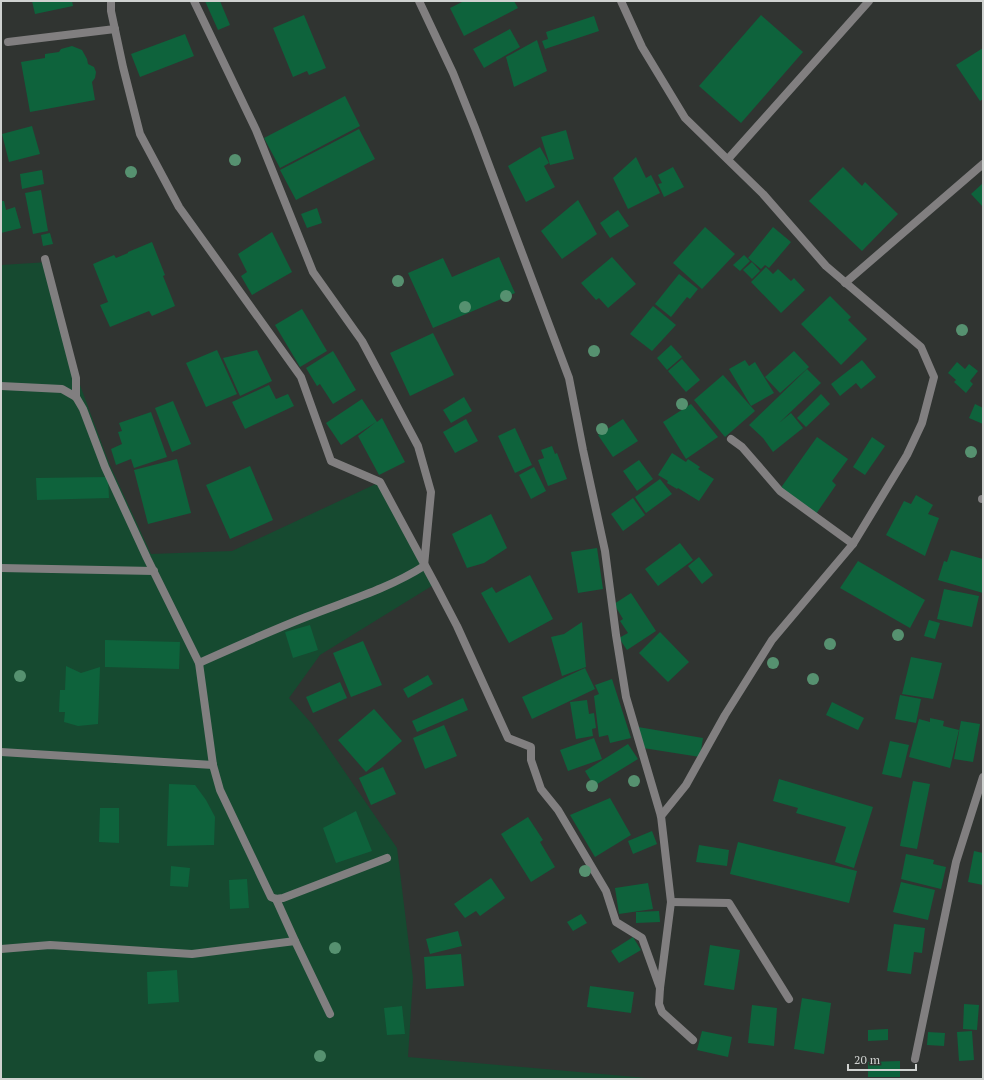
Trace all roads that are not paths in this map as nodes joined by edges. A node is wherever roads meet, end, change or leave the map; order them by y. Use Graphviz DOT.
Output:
graph roads {
  1 [pos="112,1"];
  2 [pos="194,1"];
  3 [pos="419,1"];
  4 [pos="621,1"];
  5 [pos="869,1"];
  6 [pos="115,29"];
  7 [pos="8,42"];
  8 [pos="728,159"];
  9 [pos="983,164"];
  10 [pos="45,259"];
  11 [pos="845,283"];
  12 [pos="1,386"];
  13 [pos="76,397"];
  14 [pos="731,439"];
  15 [pos="853,544"];
  16 [pos="424,566"];
  17 [pos="1,568"];
  18 [pos="154,571"];
  19 [pos="199,663"];
  20 [pos="1,752"];
  21 [pos="213,765"];
  22 [pos="983,777"];
  23 [pos="661,816"];
  24 [pos="387,858"];
  25 [pos="276,899"];
  26 [pos="671,902"];
  27 [pos="295,940"];
  28 [pos="1,949"];
  29 [pos="660,988"];
  30 [pos="789,999"];
  31 [pos="330,1014"];
  32 [pos="692,1040"];
  33 [pos="915,1059"];
  1 -- 6 [label="street"];
  2 -- 16 [label="street"];
  3 -- 23 [label="street"];
  4 -- 8 [label="street"];
  5 -- 8 [label="street"];
  6 -- 7 [label="street"];
  6 -- 16 [label="street"];
  8 -- 11 [label="street"];
  9 -- 11 [label="street"];
  10 -- 13 [label="street"];
  11 -- 15 [label="street"];
  12 -- 13 [label="street"];
  13 -- 18 [label="street"];
  14 -- 15 [label="street"];
  15 -- 23 [label="street"];
  16 -- 19 [label="street"];
  16 -- 29 [label="street"];
  17 -- 18 [label="street"];
  18 -- 19 [label="street"];
  19 -- 21 [label="street"];
  20 -- 21 [label="street"];
  21 -- 25 [label="street"];
  22 -- 33 [label="street"];
  23 -- 26 [label="street"];
  24 -- 25 [label="street"];
  25 -- 27 [label="street"];
  26 -- 29 [label="street"];
  26 -- 30 [label="street"];
  27 -- 28 [label="street"];
  27 -- 31 [label="street"];
  29 -- 32 [label="street"];
}
